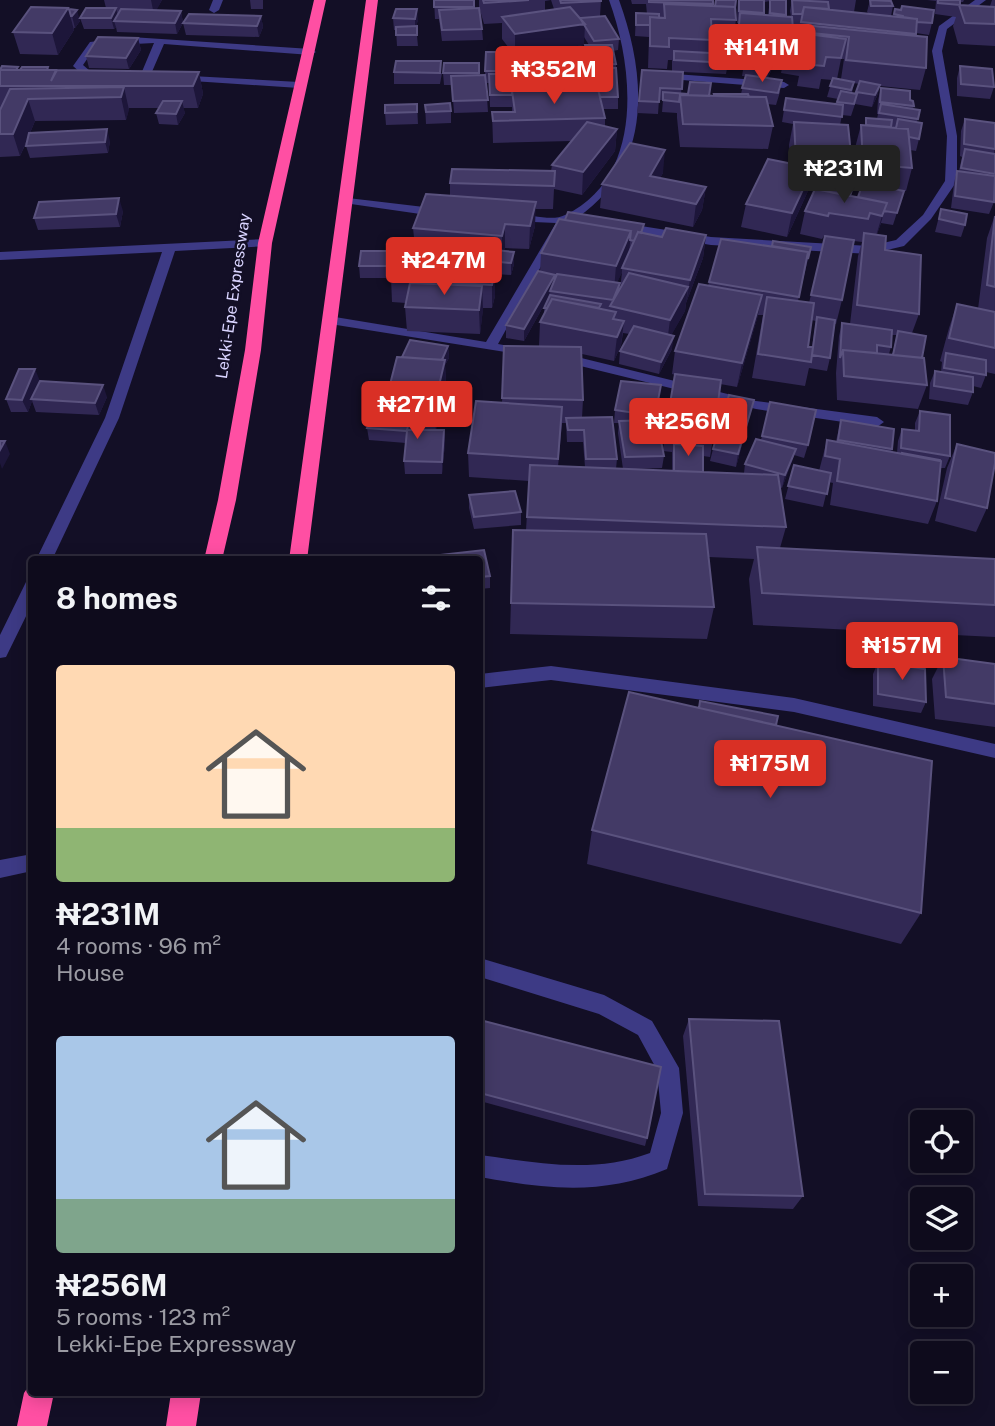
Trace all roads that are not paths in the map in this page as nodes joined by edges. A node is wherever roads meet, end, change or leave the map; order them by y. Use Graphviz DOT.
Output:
graph roads {
  1 [pos="320,0"];
  2 [pos="372,0"];
  3 [pos="614,0"];
  4 [pos="981,0"];
  5 [pos="160,41"];
  6 [pos="311,52"];
  7 [pos="111,74"];
  8 [pos="633,74"];
  9 [pos="299,85"];
  10 [pos="784,85"];
  11 [pos="348,201"];
  12 [pos="461,215"];
  13 [pos="499,216"];
  14 [pos="564,219"];
  15 [pos="265,243"];
  16 [pos="170,247"];
  17 [pos="0,256"];
  18 [pos="329,320"];
  19 [pos="490,346"];
  20 [pos="877,422"];
  21 [pos="46,556"];
  22 [pos="214,556"];
  23 [pos="299,556"];
  24 [pos="28,594"];
  25 [pos="0,652"];
  26 [pos="483,681"];
  27 [pos="995,751"];
  28 [pos="28,863"];
  29 [pos="0,869"];
  30 [pos="483,969"];
  31 [pos="483,1166"];
  32 [pos="38,1396"];
  33 [pos="185,1396"];
  34 [pos="32,1426"];
  35 [pos="180,1426"];
  1 -- 6 [label="highway, Lekki-Epe Expressway"];
  2 -- 11 [label="highway"];
  3 -- 8 [label="street"];
  4 -- 14 [label="street"];
  5 -- 6 [label="street"];
  5 -- 7 [label="street"];
  5 -- 9 [label="street"];
  6 -- 9 [label="highway, Lekki-Epe Expressway"];
  8 -- 10 [label="street"];
  8 -- 14 [label="street"];
  9 -- 15 [label="highway, Lekki-Epe Expressway"];
  11 -- 12 [label="street"];
  11 -- 18 [label="highway"];
  13 -- 14 [label="street"];
  14 -- 19 [label="street"];
  15 -- 16 [label="street"];
  15 -- 22 [label="highway, Lekki-Epe Expressway"];
  16 -- 17 [label="street"];
  16 -- 21 [label="street"];
  18 -- 19 [label="street"];
  18 -- 23 [label="highway"];
  19 -- 20 [label="street"];
  24 -- 25 [label="street"];
  26 -- 27 [label="street"];
  28 -- 29 [label="street"];
  30 -- 31 [label="street"];
  32 -- 34 [label="highway"];
  33 -- 35 [label="highway"];
}
